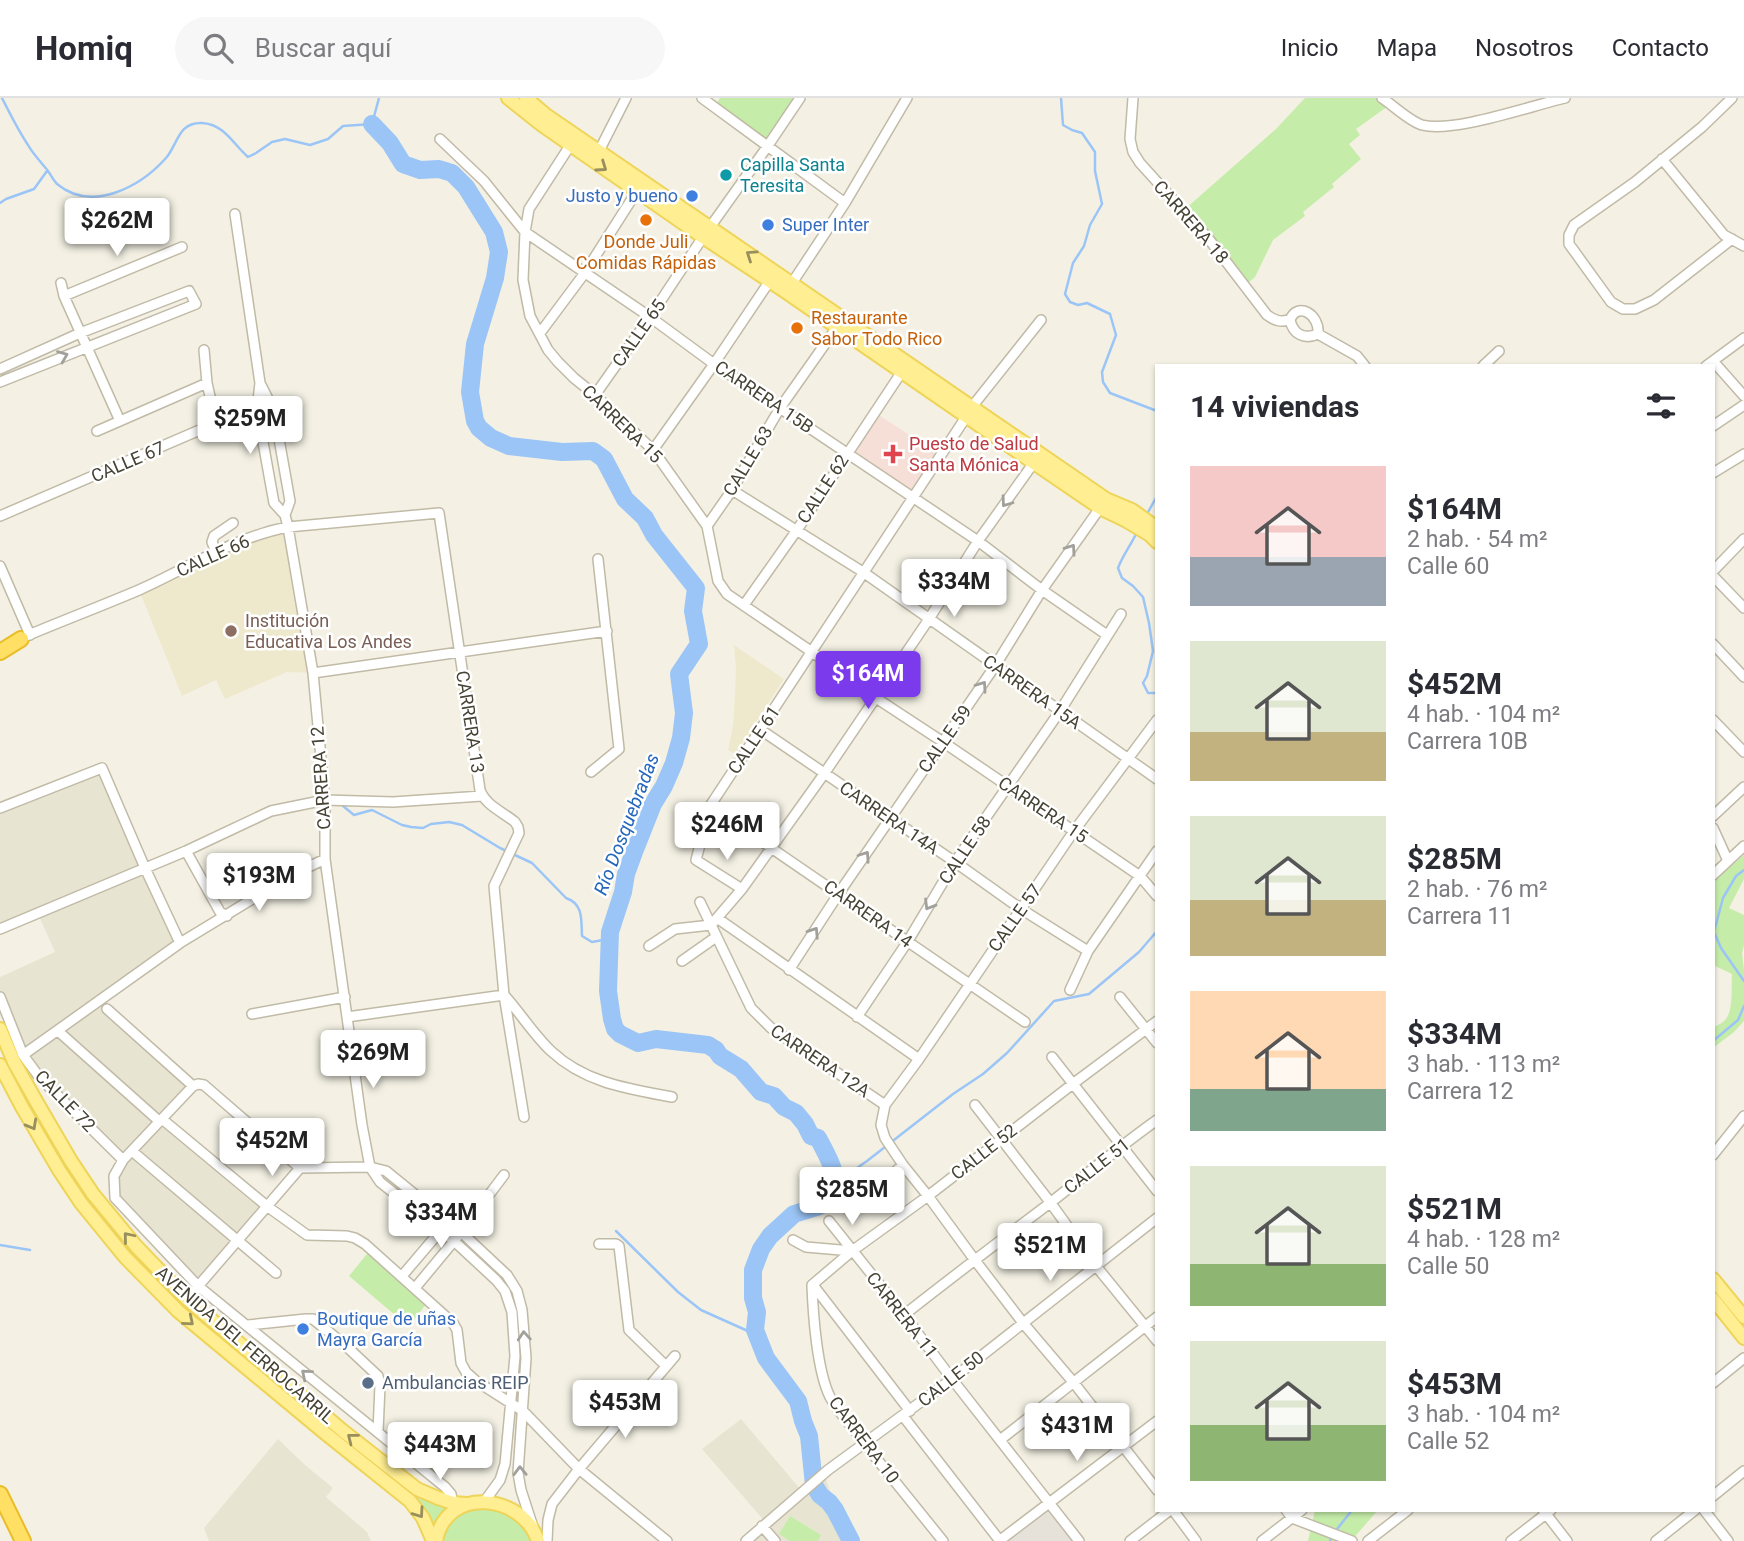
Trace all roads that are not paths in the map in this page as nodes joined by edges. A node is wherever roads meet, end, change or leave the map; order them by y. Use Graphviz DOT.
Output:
graph roads {
  1 [pos="508,98"];
  2 [pos="526,98"];
  3 [pos="626,98"];
  4 [pos="702,98"];
  5 [pos="800,98"];
  6 [pos="907,98"];
  7 [pos="1133,98"];
  8 [pos="1382,98"];
  9 [pos="1565,98"];
  10 [pos="1732,98"];
  11 [pos="717,102"];
  12 [pos="440,139"];
  13 [pos="571,144"];
  14 [pos="767,147"];
  15 [pos="598,151"];
  16 [pos="1662,159"];
  17 [pos="637,191"];
  18 [pos="845,204"];
  19 [pos="235,214"];
  20 [pos="525,232"];
  21 [pos="706,232"];
  22 [pos="1732,239"];
  23 [pos="1744,246"];
  24 [pos="182,247"];
  25 [pos="584,274"];
  26 [pos="769,282"];
  27 [pos="61,283"];
  28 [pos="792,283"];
  29 [pos="64,296"];
  30 [pos="650,317"];
  31 [pos="1041,320"];
  32 [pos="1290,320"];
  33 [pos="837,327"];
  34 [pos="80,333"];
  35 [pos="540,333"];
  36 [pos="1318,334"];
  37 [pos="1744,338"];
  38 [pos="87,346"];
  39 [pos="204,350"];
  40 [pos="1499,351"];
  41 [pos="714,364"];
  42 [pos="1363,364"];
  43 [pos="1485,364"];
  44 [pos="1709,364"];
  45 [pos="0,369"];
  46 [pos="1715,369"];
  47 [pos="901,373"];
  48 [pos="0,382"];
  49 [pos="207,383"];
  50 [pos="260,383"];
  51 [pos="596,395"];
  52 [pos="1744,396"];
  53 [pos="1744,405"];
  54 [pos="780,408"];
  55 [pos="257,409"];
  56 [pos="969,412"];
  57 [pos="120,421"];
  58 [pos="216,423"];
  59 [pos="1715,425"];
  60 [pos="97,431"];
  61 [pos="653,450"];
  62 [pos="847,453"];
  63 [pos="1744,454"];
  64 [pos="1037,458"];
  65 [pos="1715,472"];
  66 [pos="732,490"];
  67 [pos="912,497"];
  68 [pos="1100,508"];
  69 [pos="439,513"];
  70 [pos="285,515"];
  71 [pos="1128,515"];
  72 [pos="0,516"];
  73 [pos="233,523"];
  74 [pos="707,526"];
  75 [pos="288,527"];
  76 [pos="797,530"];
  77 [pos="1155,535"];
  78 [pos="1744,539"];
  79 [pos="978,541"];
  80 [pos="216,552"];
  81 [pos="598,559"];
  82 [pos="0,566"];
  83 [pos="1715,571"];
  84 [pos="863,572"];
  85 [pos="1715,575"];
  86 [pos="1042,590"];
  87 [pos="744,605"];
  88 [pos="1744,608"];
  89 [pos="1121,614"];
  90 [pos="929,619"];
  91 [pos="607,631"];
  92 [pos="1107,635"];
  93 [pos="25,637"];
  94 [pos="1715,646"];
  95 [pos="0,650"];
  96 [pos="812,652"];
  97 [pos="459,653"];
  98 [pos="1722,653"];
  99 [pos="1715,660"];
  100 [pos="995,666"];
  101 [pos="313,673"];
  102 [pos="1744,677"];
  103 [pos="876,698"];
  104 [pos="1060,711"];
  105 [pos="1715,722"];
  106 [pos="1155,723"];
  107 [pos="761,730"];
  108 [pos="943,742"];
  109 [pos="1744,752"];
  110 [pos="1129,759"];
  111 [pos="591,772"];
  112 [pos="824,774"];
  113 [pos="1155,778"];
  114 [pos="1007,787"];
  115 [pos="1744,787"];
  116 [pos="482,796"];
  117 [pos="325,800"];
  118 [pos="710,806"];
  119 [pos="0,808"];
  120 [pos="1715,814"];
  121 [pos="890,818"];
  122 [pos="1074,831"];
  123 [pos="1715,832"];
  124 [pos="1744,846"];
  125 [pos="771,849"];
  126 [pos="186,851"];
  127 [pos="1155,854"];
  128 [pos="325,859"];
  129 [pos="1728,861"];
  130 [pos="955,862"];
  131 [pos="145,868"];
  132 [pos="1715,873"];
  133 [pos="1140,876"];
  134 [pos="742,889"];
  135 [pos="839,894"];
  136 [pos="1155,894"];
  137 [pos="700,902"];
  138 [pos="1021,909"];
  139 [pos="227,916"];
  140 [pos="714,921"];
  141 [pos="0,929"];
  142 [pos="716,937"];
  143 [pos="908,941"];
  144 [pos="180,943"];
  145 [pos="649,946"];
  146 [pos="1088,951"];
  147 [pos="682,961"];
  148 [pos="789,970"];
  149 [pos="969,984"];
  150 [pos="1070,990"];
  151 [pos="504,995"];
  152 [pos="0,997"];
  153 [pos="345,997"];
  154 [pos="1119,997"];
  155 [pos="107,1009"];
  156 [pos="252,1014"];
  157 [pos="347,1017"];
  158 [pos="857,1017"];
  159 [pos="1025,1022"];
  160 [pos="1155,1023"];
  161 [pos="0,1029"];
  162 [pos="1147,1029"];
  163 [pos="58,1031"];
  164 [pos="1155,1039"];
  165 [pos="23,1055"];
  166 [pos="1052,1057"];
  167 [pos="919,1059"];
  168 [pos="0,1065"];
  169 [pos="1074,1083"];
  170 [pos="192,1086"];
  171 [pos="672,1097"];
  172 [pos="886,1105"];
  173 [pos="975,1105"];
  174 [pos="524,1117"];
  175 [pos="161,1120"];
  176 [pos="1743,1120"];
  177 [pos="1155,1121"];
  178 [pos="1001,1139"];
  179 [pos="1120,1146"];
  180 [pos="132,1151"];
  181 [pos="1715,1153"];
  182 [pos="123,1160"];
  183 [pos="903,1165"];
  184 [pos="370,1167"];
  185 [pos="300,1168"];
  186 [pos="505,1175"];
  187 [pos="1155,1189"];
  188 [pos="928,1196"];
  189 [pos="1050,1202"];
  190 [pos="268,1207"];
  191 [pos="849,1210"];
  192 [pos="1155,1220"];
  193 [pos="829,1221"];
  194 [pos="440,1230"];
  195 [pos="461,1232"];
  196 [pos="237,1240"];
  197 [pos="793,1240"];
  198 [pos="454,1241"];
  199 [pos="599,1244"];
  200 [pos="852,1251"];
  201 [pos="974,1259"];
  202 [pos="1096,1266"];
  203 [pos="276,1273"];
  204 [pos="402,1276"];
  205 [pos="1715,1281"];
  206 [pos="812,1284"];
  207 [pos="198,1286"];
  208 [pos="415,1288"];
  209 [pos="187,1299"];
  210 [pos="1715,1302"];
  211 [pos="522,1310"];
  212 [pos="512,1312"];
  213 [pos="904,1315"];
  214 [pos="1744,1316"];
  215 [pos="1155,1318"];
  216 [pos="1023,1323"];
  217 [pos="248,1325"];
  218 [pos="1145,1326"];
  219 [pos="1155,1338"];
  220 [pos="1744,1338"];
  221 [pos="675,1356"];
  222 [pos="1744,1358"];
  223 [pos="666,1366"];
  224 [pos="952,1380"];
  225 [pos="1715,1381"];
  226 [pos="1074,1383"];
  227 [pos="510,1403"];
  228 [pos="523,1412"];
  229 [pos="906,1414"];
  230 [pos="1155,1422"];
  231 [pos="378,1432"];
  232 [pos="1000,1440"];
  233 [pos="866,1443"];
  234 [pos="1123,1446"];
  235 [pos="579,1469"];
  236 [pos="1744,1471"];
  237 [pos="1155,1487"];
  238 [pos="0,1494"];
  239 [pos="1715,1494"];
  240 [pos="453,1503"];
  241 [pos="484,1503"];
  242 [pos="467,1504"];
  243 [pos="1049,1504"];
  244 [pos="1168,1512"];
  245 [pos="1173,1512"];
  246 [pos="1405,1512"];
  247 [pos="1546,1512"];
  248 [pos="1548,1512"];
  249 [pos="1692,1512"];
  250 [pos="1706,1512"];
  251 [pos="1289,1514"];
  252 [pos="762,1526"];
  253 [pos="533,1528"];
  254 [pos="1347,1539"];
  255 [pos="23,1541"];
  256 [pos="434,1541"];
  257 [pos="538,1541"];
  258 [pos="547,1541"];
  259 [pos="667,1541"];
  260 [pos="746,1541"];
  261 [pos="775,1541"];
  262 [pos="943,1541"];
  263 [pos="1000,1541"];
  264 [pos="1079,1541"];
  265 [pos="1130,1541"];
  266 [pos="1196,1541"];
  267 [pos="1262,1541"];
  268 [pos="1368,1541"];
  269 [pos="1511,1541"];
  270 [pos="1567,1541"];
  271 [pos="1656,1541"];
  272 [pos="1728,1541"];
  1 -- 13 [label="main road"];
  2 -- 15 [label="main road"];
  3 -- 15 [label="street"];
  4 -- 11 [label="street"];
  5 -- 14 [label="street, CALLE 65"];
  6 -- 18 [label="street"];
  7 -- 32 [label="street, CARRERA 18"];
  8 -- 9 [label="street"];
  10 -- 16 [label="street"];
  11 -- 14 [label="street"];
  12 -- 20 [label="street, CARRERA 15B"];
  13 -- 17 [label="main road, one-way"];
  13 -- 20 [label="street"];
  14 -- 18 [label="street"];
  14 -- 21 [label="street, CALLE 65"];
  15 -- 21 [label="main road"];
  16 -- 22 [label="street"];
  16 -- 22 [label="street"];
  17 -- 21 [label="main road"];
  17 -- 25 [label="street"];
  18 -- 28 [label="street"];
  19 -- 50 [label="street, CARRERA 12"];
  20 -- 25 [label="street, CARRERA 15B"];
  20 -- 35 [label="street, CARRERA 15"];
  21 -- 26 [label="main road"];
  28 -- 21 [label="main road, one-way"];
  21 -- 30 [label="street, CALLE 65"];
  22 -- 23 [label="street"];
  24 -- 29 [label="street"];
  25 -- 30 [label="street, CARRERA 15B"];
  25 -- 35 [label="street"];
  26 -- 33 [label="main road"];
  26 -- 41 [label="street"];
  27 -- 29 [label="street"];
  28 -- 56 [label="main road"];
  29 -- 34 [label="street"];
  30 -- 41 [label="street, CARRERA 15B"];
  30 -- 51 [label="street, CALLE 65"];
  31 -- 56 [label="street, CALLE 61"];
  32 -- 36 [label="street, CARRERA 18"];
  32 -- 36 [label="street, CARRERA 18"];
  33 -- 47 [label="main road"];
  33 -- 54 [label="street, CALLE 63"];
  34 -- 38 [label="street"];
  34 -- 38 [label="street"];
  34 -- 45 [label="street"];
  35 -- 51 [label="street, CARRERA 15"];
  36 -- 42 [label="street, CARRERA 18"];
  37 -- 44 [label="street"];
  48 -- 38 [label="street, one-way"];
  38 -- 57 [label="street"];
  39 -- 49 [label="street"];
  40 -- 43 [label="street"];
  41 -- 54 [label="street, CARRERA 15B"];
  41 -- 61 [label="street"];
  46 -- 52 [label="street"];
  47 -- 56 [label="main road"];
  47 -- 62 [label="street, CALLE 62"];
  49 -- 57 [label="street"];
  49 -- 58 [label="street"];
  50 -- 55 [label="street, CARRERA 12"];
  50 -- 70 [label="street, CARRERA 12"];
  51 -- 61 [label="street, CARRERA 15"];
  53 -- 59 [label="street"];
  54 -- 62 [label="street, CARRERA 15B"];
  54 -- 66 [label="street, CALLE 63"];
  55 -- 58 [label="street, CALLE 67"];
  55 -- 70 [label="street, CARRERA 12"];
  56 -- 64 [label="main road"];
  56 -- 67 [label="street, CALLE 61"];
  57 -- 60 [label="street"];
  58 -- 72 [label="street, CALLE 67"];
  61 -- 74 [label="street, CARRERA 15"];
  62 -- 67 [label="street, CARRERA 15B"];
  62 -- 76 [label="street, CALLE 62"];
  63 -- 65 [label="street"];
  64 -- 68 [label="main road"];
  64 -- 71 [label="main road"];
  64 -- 79 [label="street, one-way"];
  66 -- 74 [label="street, CALLE 63"];
  66 -- 76 [label="street, CARRERA 15A"];
  67 -- 79 [label="street, CARRERA 15B"];
  67 -- 84 [label="street, CALLE 61"];
  68 -- 71 [label="main road"];
  86 -- 68 [label="street, CALLE 59, one-way"];
  69 -- 75 [label="street, CALLE 66"];
  69 -- 97 [label="street, CARRERA 13"];
  70 -- 75 [label="street, CARRERA 12"];
  71 -- 77 [label="main road"];
  73 -- 80 [label="street"];
  74 -- 87 [label="street, CARRERA 15"];
  75 -- 80 [label="street, CALLE 66"];
  75 -- 101 [label="street, CARRERA 12"];
  76 -- 84 [label="street, CARRERA 15A"];
  76 -- 87 [label="street, CALLE 62"];
  78 -- 83 [label="street"];
  79 -- 86 [label="street, CARRERA 15B"];
  79 -- 90 [label="street"];
  80 -- 93 [label="street, CALLE 66"];
  81 -- 91 [label="street"];
  82 -- 93 [label="street"];
  84 -- 90 [label="street, CARRERA 15A"];
  84 -- 96 [label="street, CALLE 61"];
  85 -- 88 [label="street"];
  86 -- 92 [label="street, CARRERA 15B"];
  86 -- 100 [label="street, CALLE 59"];
  87 -- 96 [label="street, CARRERA 15"];
  89 -- 92 [label="street, CALLE 58"];
  90 -- 100 [label="street, CARRERA 15A"];
  90 -- 103 [label="street"];
  91 -- 97 [label="street"];
  91 -- 111 [label="street"];
  92 -- 104 [label="street, CALLE 58"];
  93 -- 95 [label="highway"];
  94 -- 98 [label="street"];
  96 -- 103 [label="street, CARRERA 15"];
  96 -- 107 [label="street, CALLE 61"];
  97 -- 101 [label="street"];
  97 -- 116 [label="street, CARRERA 13"];
  98 -- 99 [label="street"];
  98 -- 102 [label="street"];
  100 -- 104 [label="street, CARRERA 15A"];
  108 -- 100 [label="street, CALLE 59, one-way"];
  101 -- 117 [label="street, CARRERA 12"];
  103 -- 108 [label="street, CARRERA 15"];
  103 -- 112 [label="street"];
  104 -- 110 [label="street, CARRERA 15A"];
  104 -- 114 [label="street, CALLE 58"];
  105 -- 109 [label="street"];
  106 -- 110 [label="street, CALLE 57"];
  107 -- 112 [label="street, CARRERA 14A"];
  107 -- 118 [label="street, CALLE 61"];
  108 -- 114 [label="street, CARRERA 15"];
  108 -- 121 [label="street, CALLE 59"];
  110 -- 113 [label="street, CARRERA 15A"];
  110 -- 122 [label="street, CALLE 57"];
  112 -- 121 [label="street, CARRERA 14A"];
  112 -- 125 [label="street"];
  114 -- 122 [label="street, CARRERA 15"];
  114 -- 130 [label="street, CALLE 58"];
  115 -- 120 [label="street"];
  116 -- 117 [label="street"];
  116 -- 151 [label="street, CARRERA 13"];
  117 -- 126 [label="street"];
  117 -- 128 [label="street, CARRERA 12"];
  118 -- 125 [label="street, CARRERA 14"];
  118 -- 134 [label="street, CALLE 61"];
  119 -- 131 [label="street"];
  121 -- 130 [label="street, CARRERA 14A"];
  135 -- 121 [label="street, CALLE 59, one-way"];
  122 -- 133 [label="street, CARRERA 15"];
  122 -- 138 [label="street, CALLE 57"];
  123 -- 129 [label="street"];
  124 -- 129 [label="street"];
  125 -- 134 [label="street"];
  125 -- 135 [label="street, CARRERA 14"];
  126 -- 131 [label="street"];
  126 -- 139 [label="street"];
  127 -- 133 [label="street"];
  128 -- 139 [label="street"];
  128 -- 153 [label="street, CARRERA 12"];
  129 -- 132 [label="street"];
  130 -- 138 [label="street, CARRERA 14A"];
  130 -- 143 [label="street, CALLE 58, one-way"];
  131 -- 141 [label="street"];
  131 -- 144 [label="street"];
  133 -- 136 [label="street, CARRERA 15"];
  133 -- 146 [label="street"];
  134 -- 140 [label="street"];
  135 -- 143 [label="street, CARRERA 14"];
  148 -- 135 [label="street, CALLE 59, one-way"];
  137 -- 140 [label="street, CARRERA 12A"];
  138 -- 146 [label="street, CARRERA 14A"];
  138 -- 149 [label="street, CALLE 57"];
  139 -- 144 [label="street"];
  140 -- 142 [label="street, CARRERA 12A"];
  140 -- 145 [label="street"];
  140 -- 148 [label="street"];
  142 -- 147 [label="street"];
  142 -- 172 [label="street, CARRERA 12A"];
  143 -- 149 [label="street, CARRERA 14"];
  143 -- 158 [label="street, CALLE 58"];
  144 -- 163 [label="street"];
  146 -- 150 [label="street"];
  148 -- 158 [label="street"];
  149 -- 159 [label="street, CARRERA 14"];
  149 -- 167 [label="street, CALLE 57"];
  151 -- 157 [label="street"];
  151 -- 171 [label="street"];
  151 -- 174 [label="street, CARRERA 13"];
  152 -- 165 [label="street, CALLE 72"];
  153 -- 156 [label="street"];
  153 -- 157 [label="street, CARRERA 12"];
  154 -- 162 [label="street"];
  155 -- 170 [label="street"];
  157 -- 184 [label="street, CARRERA 12"];
  158 -- 167 [label="street"];
  160 -- 162 [label="street, CALLE 52"];
  209 -- 161 [label="main road, AVENIDA DEL FERROCARRIL, one-way"];
  162 -- 164 [label="street"];
  162 -- 169 [label="street, CALLE 52"];
  163 -- 165 [label="street"];
  163 -- 175 [label="street"];
  165 -- 182 [label="street, CALLE 72"];
  166 -- 169 [label="street"];
  167 -- 172 [label="street, CALLE 57"];
  168 -- 256 [label="main road, AVENIDA DEL FERROCARRIL, one-way"];
  169 -- 178 [label="street, CALLE 52"];
  169 -- 179 [label="street"];
  170 -- 175 [label="street"];
  170 -- 185 [label="street"];
  172 -- 183 [label="street, CALLE 57"];
  173 -- 178 [label="street"];
  175 -- 180 [label="street"];
  175 -- 190 [label="street"];
  176 -- 181 [label="street"];
  177 -- 179 [label="street, CALLE 51"];
  178 -- 188 [label="street, CALLE 52"];
  178 -- 189 [label="street"];
  179 -- 187 [label="street"];
  179 -- 189 [label="street, CALLE 51"];
  180 -- 182 [label="street"];
  180 -- 196 [label="street"];
  182 -- 207 [label="street"];
  183 -- 188 [label="street"];
  183 -- 191 [label="street"];
  184 -- 185 [label="street"];
  184 -- 194 [label="street"];
  184 -- 195 [label="street"];
  185 -- 190 [label="street"];
  186 -- 195 [label="street"];
  188 -- 200 [label="street, CALLE 52"];
  188 -- 201 [label="street"];
  189 -- 201 [label="street, CALLE 51"];
  189 -- 202 [label="street"];
  190 -- 196 [label="street"];
  190 -- 204 [label="street"];
  192 -- 202 [label="street, CALLE 50"];
  193 -- 200 [label="street, CARRERA 11"];
  194 -- 198 [label="street"];
  194 -- 204 [label="street"];
  195 -- 198 [label="street"];
  195 -- 211 [label="street"];
  196 -- 203 [label="street"];
  196 -- 207 [label="street"];
  197 -- 200 [label="street"];
  198 -- 208 [label="street"];
  198 -- 212 [label="street"];
  199 -- 223 [label="street"];
  200 -- 206 [label="street, CALLE 52"];
  200 -- 213 [label="street, CARRERA 11"];
  201 -- 213 [label="street, CALLE 51"];
  201 -- 216 [label="street"];
  202 -- 216 [label="street, CALLE 50"];
  202 -- 218 [label="street"];
  204 -- 208 [label="street"];
  205 -- 214 [label="main road"];
  206 -- 229 [label="street"];
  206 -- 233 [label="street, CARRERA 10"];
  207 -- 209 [label="street"];
  207 -- 217 [label="street"];
  208 -- 227 [label="street"];
  240 -- 209 [label="main road, AVENIDA DEL FERROCARRIL, one-way"];
  210 -- 220 [label="main road"];
  211 -- 212 [label="street"];
  228 -- 211 [label="street, one-way"];
  212 -- 227 [label="street"];
  213 -- 224 [label="street, CARRERA 11"];
  215 -- 218 [label="street"];
  216 -- 224 [label="street, CALLE 50"];
  216 -- 226 [label="street"];
  231 -- 217 [label="street, one-way"];
  217 -- 231 [label="street"];
  218 -- 219 [label="street"];
  218 -- 226 [label="street"];
  221 -- 223 [label="street"];
  222 -- 225 [label="street"];
  223 -- 235 [label="street"];
  224 -- 229 [label="street, CALLE 50"];
  224 -- 232 [label="street, CARRERA 11"];
  226 -- 232 [label="street"];
  226 -- 234 [label="street"];
  227 -- 228 [label="street"];
  227 -- 241 [label="street"];
  228 -- 235 [label="street"];
  253 -- 228 [label="street, one-way"];
  229 -- 233 [label="street, CALLE 50"];
  229 -- 263 [label="street"];
  230 -- 234 [label="street"];
  231 -- 240 [label="street"];
  232 -- 243 [label="street, CARRERA 11"];
  233 -- 252 [label="street, CALLE 50"];
  233 -- 262 [label="street, CARRERA 10"];
  234 -- 237 [label="street"];
  234 -- 243 [label="street"];
  235 -- 258 [label="street"];
  235 -- 259 [label="street"];
  236 -- 239 [label="street"];
  238 -- 255 [label="highway"];
  240 -- 242 [label="main road, AVENIDA DEL FERROCARRIL"];
  241 -- 242 [label="main road, AVENIDA DEL FERROCARRIL"];
  241 -- 253 [label="main road"];
  242 -- 256 [label="main road"];
  243 -- 263 [label="street"];
  243 -- 264 [label="street, CARRERA 11"];
  244 -- 265 [label="street"];
  245 -- 266 [label="street"];
  246 -- 268 [label="street"];
  247 -- 269 [label="street"];
  248 -- 270 [label="street"];
  249 -- 271 [label="street"];
  250 -- 272 [label="street"];
  251 -- 254 [label="street"];
  251 -- 267 [label="street"];
  252 -- 260 [label="street, CALLE 50"];
  252 -- 261 [label="street"];
  253 -- 257 [label="main road"];
}
